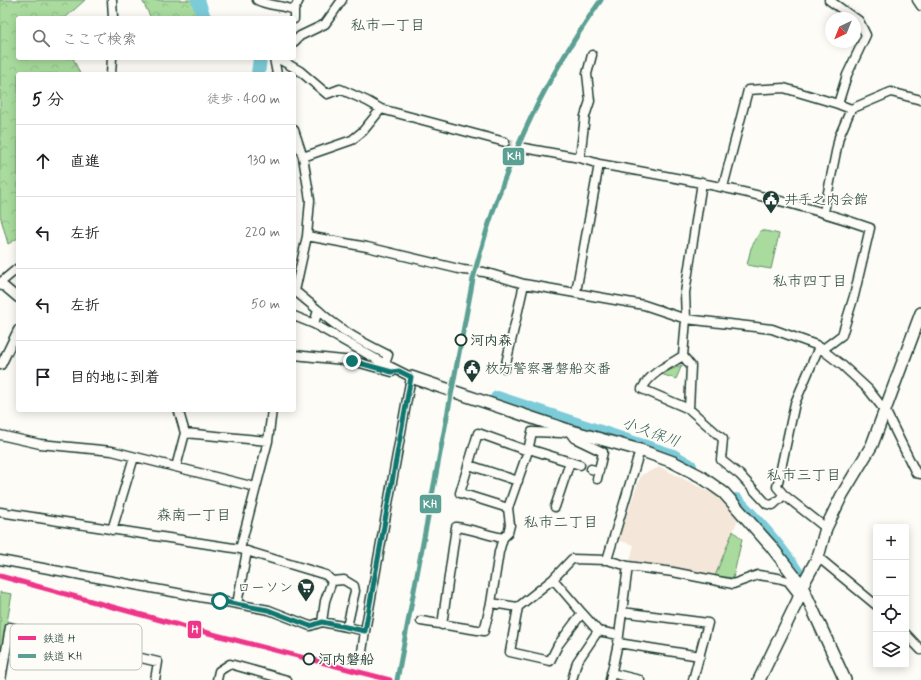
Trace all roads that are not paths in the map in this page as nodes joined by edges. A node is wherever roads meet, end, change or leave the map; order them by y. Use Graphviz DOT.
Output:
graph roads {
  1 [pos="112,0"];
  2 [pos="257,0"];
  3 [pos="299,0"];
  4 [pos="342,0"];
  5 [pos="829,0"];
  6 [pos="917,0"];
  7 [pos="921,6"];
  8 [pos="294,10"];
  9 [pos="846,12"];
  10 [pos="113,16"];
  11 [pos="294,16"];
  12 [pos="861,25"];
  13 [pos="296,40"];
  14 [pos="861,46"];
  15 [pos="860,48"];
  16 [pos="592,55"];
  17 [pos="112,60"];
  18 [pos="274,60"];
  19 [pos="281,60"];
  20 [pos="111,72"];
  21 [pos="277,72"];
  22 [pos="921,100"];
  23 [pos="838,104"];
  24 [pos="381,109"];
  25 [pos="851,109"];
  26 [pos="296,136"];
  27 [pos="505,142"];
  28 [pos="524,148"];
  29 [pos="303,157"];
  30 [pos="580,158"];
  31 [pos="599,164"];
  32 [pos="702,182"];
  33 [pos="723,187"];
  34 [pos="824,212"];
  35 [pos="307,236"];
  36 [pos="16,270"];
  37 [pos="0,284"];
  38 [pos="524,284"];
  39 [pos="296,286"];
  40 [pos="296,292"];
  41 [pos="576,292"];
  42 [pos="16,296"];
  43 [pos="318,310"];
  44 [pos="921,313"];
  45 [pos="296,317"];
  46 [pos="686,319"];
  47 [pos="314,324"];
  48 [pos="16,334"];
  49 [pos="820,349"];
  50 [pos="296,355"];
  51 [pos="682,356"];
  52 [pos="385,364"];
  53 [pos="1,365"];
  54 [pos="505,368"];
  55 [pos="399,371"];
  56 [pos="411,377"];
  57 [pos="690,409"];
  58 [pos="179,412"];
  59 [pos="272,412"];
  60 [pos="886,412"];
  61 [pos="568,430"];
  62 [pos="185,433"];
  63 [pos="0,435"];
  64 [pos="268,441"];
  65 [pos="529,450"];
  66 [pos="640,450"];
  67 [pos="134,456"];
  68 [pos="570,462"];
  69 [pos="580,465"];
  70 [pos="469,466"];
  71 [pos="176,467"];
  72 [pos="596,473"];
  73 [pos="921,474"];
  74 [pos="518,481"];
  75 [pos="255,487"];
  76 [pos="784,495"];
  77 [pos="555,507"];
  78 [pos="508,508"];
  79 [pos="0,512"];
  80 [pos="826,528"];
  81 [pos="112,530"];
  82 [pos="503,538"];
  83 [pos="243,550"];
  84 [pos="818,557"];
  85 [pos="0,560"];
  86 [pos="607,560"];
  87 [pos="628,566"];
  88 [pos="553,579"];
  89 [pos="332,581"];
  90 [pos="801,590"];
  91 [pos="491,603"];
  92 [pos="873,603"];
  93 [pos="238,604"];
  94 [pos="518,607"];
  95 [pos="622,612"];
  96 [pos="582,613"];
  97 [pos="420,621"];
  98 [pos="322,622"];
  99 [pos="442,625"];
  100 [pos="10,627"];
  101 [pos="347,627"];
  102 [pos="365,631"];
  103 [pos="598,631"];
  104 [pos="909,637"];
  105 [pos="618,639"];
  106 [pos="921,650"];
  107 [pos="362,652"];
  108 [pos="700,656"];
  109 [pos="142,658"];
  110 [pos="611,677"];
  111 [pos="1,680"];
  112 [pos="155,680"];
  113 [pos="217,680"];
  114 [pos="288,680"];
  115 [pos="572,680"];
  116 [pos="640,680"];
  117 [pos="693,680"];
  118 [pos="760,680"];
  119 [pos="846,680"];
  1 -- 10 [label="street"];
  2 -- 8 [label="street"];
  3 -- 8 [label="street"];
  4 -- 13 [label="street"];
  5 -- 9 [label="street"];
  6 -- 7 [label="street"];
  8 -- 11 [label="street"];
  12 -- 14 [label="street"];
  15 -- 23 [label="street"];
  16 -- 30 [label="street"];
  17 -- 20 [label="street"];
  18 -- 21 [label="street"];
  19 -- 24 [label="street"];
  22 -- 25 [label="street"];
  23 -- 25 [label="street"];
  23 -- 33 [label="street"];
  24 -- 27 [label="street"];
  24 -- 29 [label="street"];
  25 -- 34 [label="street"];
  26 -- 29 [label="street"];
  28 -- 30 [label="street"];
  29 -- 35 [label="street"];
  30 -- 31 [label="street"];
  31 -- 32 [label="street"];
  31 -- 41 [label="street"];
  32 -- 33 [label="street"];
  32 -- 46 [label="street"];
  33 -- 34 [label="street"];
  34 -- 49 [label="street"];
  35 -- 38 [label="street"];
  35 -- 39 [label="street"];
  36 -- 37 [label="street"];
  37 -- 42 [label="street"];
  38 -- 41 [label="street"];
  38 -- 54 [label="street"];
  40 -- 43 [label="street"];
  41 -- 46 [label="street"];
  43 -- 47 [label="street"];
  43 -- 52 [label="street"];
  44 -- 60 [label="street"];
  45 -- 47 [label="street"];
  46 -- 49 [label="street"];
  46 -- 51 [label="street"];
  47 -- 52 [label="street"];
  48 -- 53 [label="street"];
  49 -- 60 [label="street"];
  49 -- 76 [label="street"];
  50 -- 55 [label="street"];
  51 -- 57 [label="street"];
  51 -- 57 [label="street"];
  52 -- 55 [label="street"];
  55 -- 56 [label="street"];
  56 -- 61 [label="street"];
  56 -- 102 [label="street"];
  57 -- 76 [label="street"];
  58 -- 62 [label="street"];
  59 -- 64 [label="street"];
  60 -- 73 [label="street"];
  60 -- 80 [label="street"];
  61 -- 65 [label="street"];
  61 -- 66 [label="street"];
  61 -- 72 [label="street"];
  62 -- 64 [label="street"];
  62 -- 71 [label="street"];
  63 -- 67 [label="street"];
  64 -- 75 [label="street"];
  65 -- 68 [label="street"];
  65 -- 70 [label="street"];
  65 -- 74 [label="street"];
  66 -- 86 [label="street"];
  66 -- 90 [label="street"];
  67 -- 71 [label="street"];
  67 -- 81 [label="street"];
  68 -- 69 [label="street"];
  68 -- 77 [label="street"];
  70 -- 74 [label="street"];
  70 -- 78 [label="street"];
  71 -- 75 [label="street"];
  74 -- 78 [label="street"];
  75 -- 83 [label="street"];
  76 -- 80 [label="street"];
  78 -- 82 [label="street"];
  79 -- 81 [label="street"];
  80 -- 84 [label="street"];
  81 -- 83 [label="street"];
  82 -- 91 [label="street"];
  82 -- 99 [label="street"];
  83 -- 89 [label="street"];
  83 -- 93 [label="street"];
  84 -- 90 [label="street"];
  84 -- 92 [label="street"];
  85 -- 93 [label="street"];
  86 -- 87 [label="street"];
  86 -- 88 [label="street"];
  87 -- 90 [label="street"];
  87 -- 95 [label="street"];
  88 -- 94 [label="street"];
  88 -- 96 [label="street"];
  89 -- 98 [label="street"];
  89 -- 101 [label="street"];
  90 -- 118 [label="street"];
  90 -- 119 [label="street"];
  91 -- 94 [label="street"];
  91 -- 99 [label="street"];
  93 -- 98 [label="street"];
  94 -- 96 [label="street"];
  95 -- 105 [label="street"];
  95 -- 108 [label="street"];
  96 -- 103 [label="street"];
  97 -- 99 [label="street"];
  98 -- 101 [label="street"];
  100 -- 111 [label="street"];
  101 -- 102 [label="street"];
  102 -- 107 [label="street"];
  103 -- 105 [label="street"];
  103 -- 115 [label="street"];
  104 -- 106 [label="street"];
  105 -- 108 [label="street"];
  105 -- 110 [label="street"];
  108 -- 117 [label="street"];
  109 -- 112 [label="street"];
  110 -- 116 [label="street"];
  113 -- 114 [label="street"];
}
